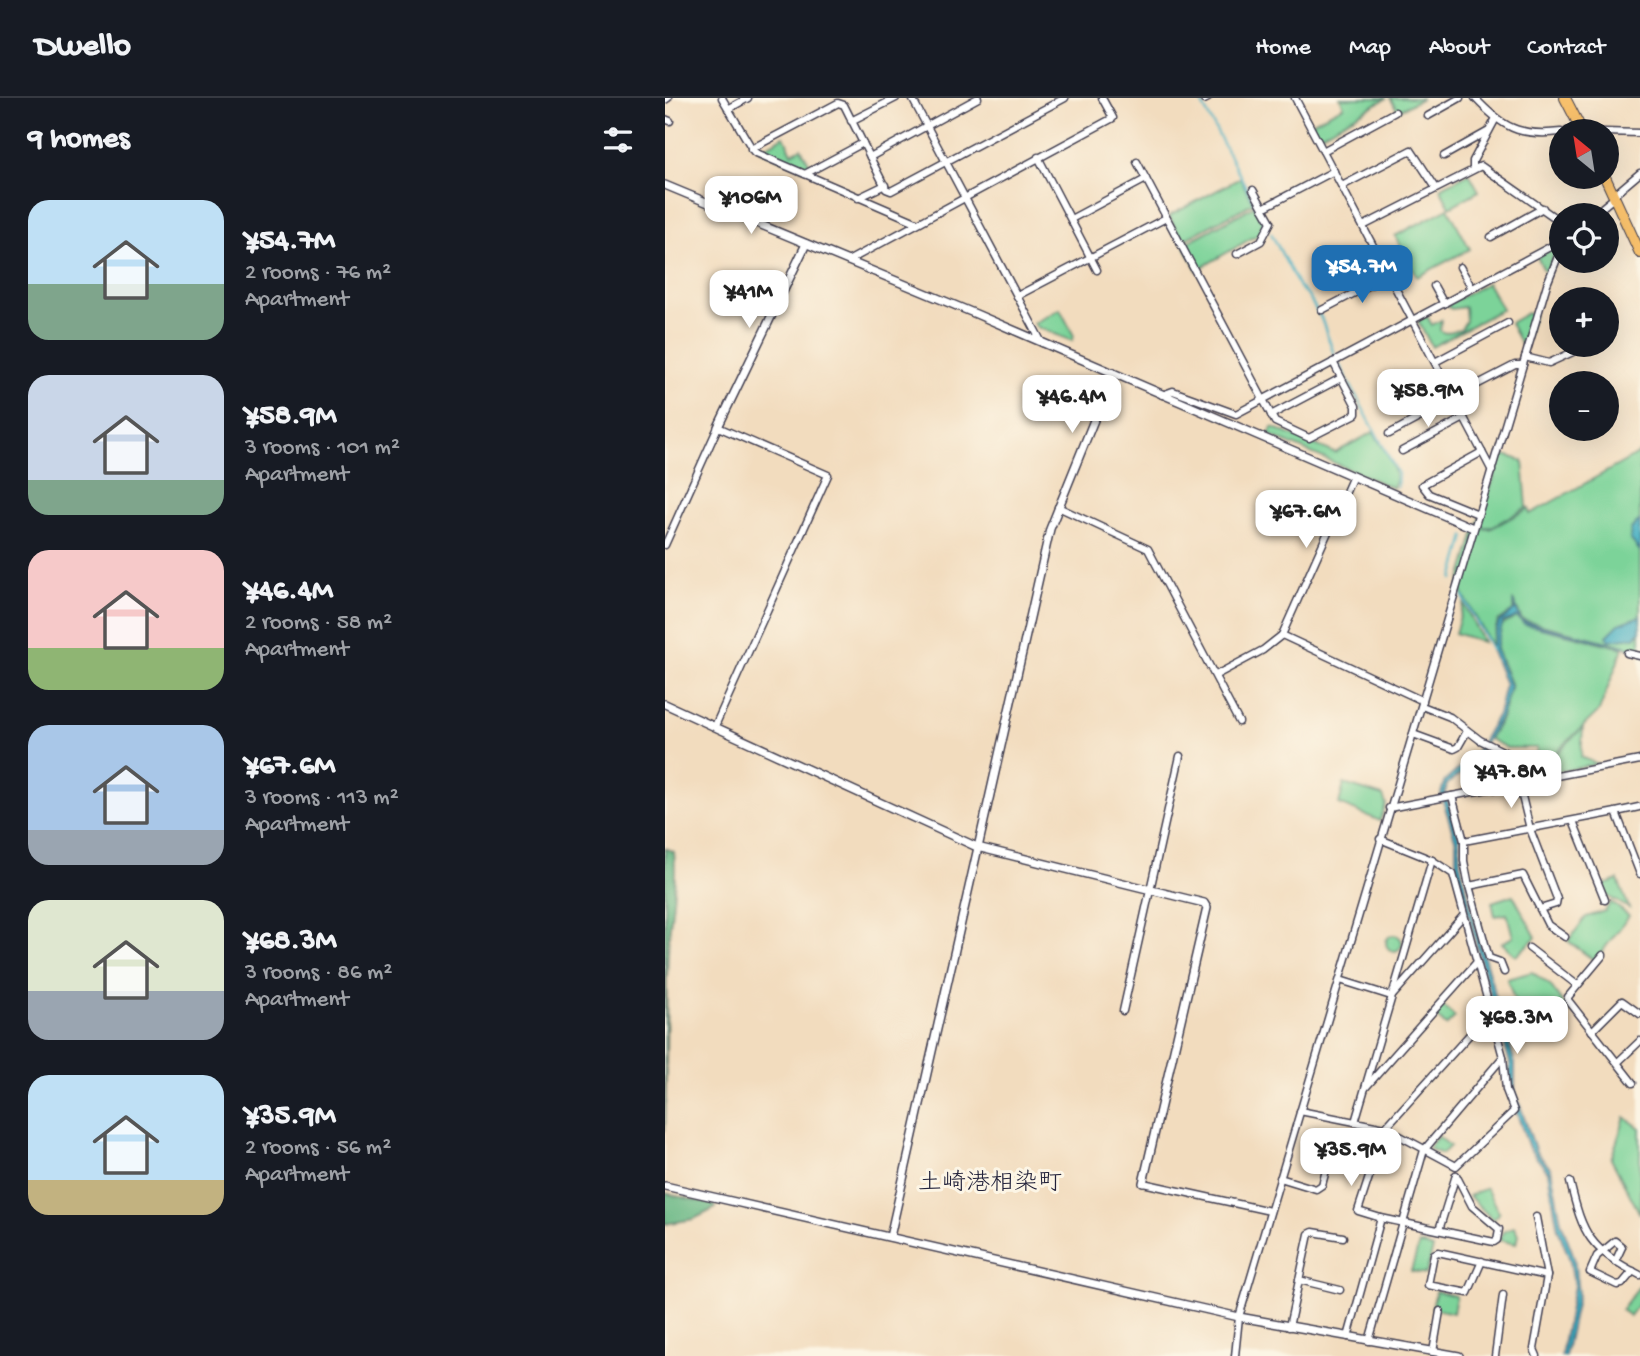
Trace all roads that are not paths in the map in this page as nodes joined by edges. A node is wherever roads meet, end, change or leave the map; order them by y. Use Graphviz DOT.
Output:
graph roads {
  1 [pos="722,98"];
  2 [pos="748,98"];
  3 [pos="896,98"];
  4 [pos="912,98"];
  5 [pos="978,98"];
  6 [pos="1065,98"];
  7 [pos="1102,98"];
  8 [pos="1295,98"];
  9 [pos="1460,98"];
  10 [pos="1475,98"];
  11 [pos="1565,98"];
  12 [pos="728,109"];
  13 [pos="1395,112"];
  14 [pos="1428,116"];
  15 [pos="1576,119"];
  16 [pos="1495,120"];
  17 [pos="851,121"];
  18 [pos="927,126"];
  19 [pos="1487,132"];
  20 [pos="1549,132"];
  21 [pos="1619,132"];
  22 [pos="1640,133"];
  23 [pos="863,143"];
  24 [pos="751,149"];
  25 [pos="1323,151"];
  26 [pos="1444,156"];
  27 [pos="870,157"];
  28 [pos="1038,157"];
  29 [pos="946,162"];
  30 [pos="1137,162"];
  31 [pos="1473,168"];
  32 [pos="1334,171"];
  33 [pos="1640,173"];
  34 [pos="805,174"];
  35 [pos="1146,179"];
  36 [pos="665,185"];
  37 [pos="885,185"];
  38 [pos="1342,186"];
  39 [pos="1436,188"];
  40 [pos="1611,189"];
  41 [pos="1253,190"];
  42 [pos="965,196"];
  43 [pos="1614,196"];
  44 [pos="857,198"];
  45 [pos="1606,203"];
  46 [pos="1263,208"];
  47 [pos="1543,208"];
  48 [pos="1549,213"];
  49 [pos="1166,218"];
  50 [pos="1071,219"];
  51 [pos="916,222"];
  52 [pos="1271,222"];
  53 [pos="1363,226"];
  54 [pos="1275,229"];
  55 [pos="1491,237"];
  56 [pos="806,244"];
  57 [pos="1549,247"];
  58 [pos="1640,253"];
  59 [pos="1237,254"];
  60 [pos="1091,258"];
  61 [pos="1404,258"];
  62 [pos="848,261"];
  63 [pos="1460,267"];
  64 [pos="1385,268"];
  65 [pos="1097,270"];
  66 [pos="1553,273"];
  67 [pos="1389,275"];
  68 [pos="1434,286"];
  69 [pos="1472,288"];
  70 [pos="1017,296"];
  71 [pos="1444,304"];
  72 [pos="1322,310"];
  73 [pos="1413,320"];
  74 [pos="1508,323"];
  75 [pos="1042,342"];
  76 [pos="1562,357"];
  77 [pos="1524,361"];
  78 [pos="1333,362"];
  79 [pos="1435,362"];
  80 [pos="1113,373"];
  81 [pos="1441,375"];
  82 [pos="1341,378"];
  83 [pos="1412,391"];
  84 [pos="1162,395"];
  85 [pos="1454,398"];
  86 [pos="1263,400"];
  87 [pos="1271,415"];
  88 [pos="1464,418"];
  89 [pos="718,427"];
  90 [pos="1389,434"];
  91 [pos="1402,451"];
  92 [pos="1482,452"];
  93 [pos="1492,471"];
  94 [pos="1353,476"];
  95 [pos="1058,507"];
  96 [pos="1478,514"];
  97 [pos="1473,528"];
  98 [pos="665,545"];
  99 [pos="1282,635"];
  100 [pos="1627,653"];
  101 [pos="1640,656"];
  102 [pos="1216,674"];
  103 [pos="1423,703"];
  104 [pos="665,704"];
  105 [pos="1239,722"];
  106 [pos="715,726"];
  107 [pos="1465,733"];
  108 [pos="1413,734"];
  109 [pos="1180,756"];
  110 [pos="1640,760"];
  111 [pos="1490,770"];
  112 [pos="1542,779"];
  113 [pos="1519,784"];
  114 [pos="1494,789"];
  115 [pos="1447,797"];
  116 [pos="1639,807"];
  117 [pos="1389,808"];
  118 [pos="1616,812"];
  119 [pos="1573,821"];
  120 [pos="1530,829"];
  121 [pos="1380,839"];
  122 [pos="1464,841"];
  123 [pos="977,846"];
  124 [pos="1432,860"];
  125 [pos="1640,874"];
  126 [pos="1469,886"];
  127 [pos="1152,888"];
  128 [pos="1605,900"];
  129 [pos="1540,909"];
  130 [pos="1463,916"];
  131 [pos="1565,937"];
  132 [pos="1529,948"];
  133 [pos="1603,955"];
  134 [pos="1403,960"];
  135 [pos="1476,962"];
  136 [pos="1420,964"];
  137 [pos="1504,972"];
  138 [pos="1340,980"];
  139 [pos="1577,985"];
  140 [pos="1391,996"];
  141 [pos="1123,1012"];
  142 [pos="1490,1012"];
  143 [pos="1640,1014"];
  144 [pos="1592,1031"];
  145 [pos="1640,1041"];
  146 [pos="1374,1053"];
  147 [pos="1503,1057"];
  148 [pos="1392,1058"];
  149 [pos="1618,1062"];
  150 [pos="1634,1082"];
  151 [pos="1363,1090"];
  152 [pos="1300,1111"];
  153 [pos="1355,1122"];
  154 [pos="1385,1129"];
  155 [pos="1332,1148"];
  156 [pos="1423,1150"];
  157 [pos="1456,1166"];
  158 [pos="1456,1175"];
  159 [pos="1280,1178"];
  160 [pos="1570,1182"];
  161 [pos="1143,1183"];
  162 [pos="665,1186"];
  163 [pos="1270,1211"];
  164 [pos="1536,1217"];
  165 [pos="1381,1218"];
  166 [pos="1401,1222"];
  167 [pos="1439,1230"];
  168 [pos="890,1237"];
  169 [pos="1343,1237"];
  170 [pos="1602,1253"];
  171 [pos="1482,1261"];
  172 [pos="1615,1262"];
  173 [pos="1633,1271"];
  174 [pos="1640,1275"];
  175 [pos="1547,1276"];
  176 [pos="1299,1280"];
  177 [pos="1340,1290"];
  178 [pos="1503,1295"];
  179 [pos="1440,1311"];
  180 [pos="1239,1317"];
  181 [pos="1289,1327"];
  182 [pos="1348,1337"];
  183 [pos="1369,1341"];
  184 [pos="1433,1352"];
  185 [pos="1235,1356"];
  186 [pos="1459,1356"];
  187 [pos="1495,1356"];
  188 [pos="1537,1356"];
  1 -- 12 [label="street"];
  2 -- 12 [label="street"];
  3 -- 17 [label="street"];
  4 -- 18 [label="street"];
  5 -- 18 [label="street"];
  6 -- 29 [label="street"];
  7 -- 28 [label="street"];
  8 -- 25 [label="street"];
  9 -- 14 [label="street"];
  10 -- 16 [label="street"];
  11 -- 15 [label="highway"];
  12 -- 24 [label="street"];
  13 -- 25 [label="street"];
  16 -- 19 [label="street"];
  16 -- 20 [label="street"];
  17 -- 23 [label="street"];
  17 -- 24 [label="street"];
  18 -- 27 [label="street"];
  18 -- 29 [label="street"];
  19 -- 26 [label="street"];
  19 -- 31 [label="street"];
  21 -- 22 [label="street"];
  23 -- 27 [label="street"];
  23 -- 34 [label="street"];
  24 -- 34 [label="street"];
  25 -- 32 [label="street"];
  27 -- 37 [label="street"];
  28 -- 42 [label="street"];
  28 -- 50 [label="street"];
  29 -- 37 [label="street"];
  29 -- 42 [label="street"];
  30 -- 35 [label="street"];
  31 -- 39 [label="street"];
  31 -- 47 [label="street"];
  32 -- 38 [label="street"];
  32 -- 46 [label="street"];
  33 -- 43 [label="street"];
  34 -- 44 [label="street"];
  35 -- 49 [label="street"];
  35 -- 50 [label="street"];
  36 -- 56 [label="street"];
  37 -- 44 [label="street"];
  38 -- 39 [label="street"];
  38 -- 53 [label="street"];
  39 -- 53 [label="street"];
  40 -- 43 [label="highway"];
  41 -- 46 [label="street"];
  42 -- 51 [label="street"];
  42 -- 70 [label="street"];
  43 -- 45 [label="street"];
  43 -- 58 [label="highway"];
  44 -- 51 [label="street"];
  46 -- 52 [label="street"];
  47 -- 48 [label="street"];
  47 -- 55 [label="street"];
  49 -- 60 [label="street"];
  49 -- 86 [label="street"];
  50 -- 60 [label="street"];
  51 -- 62 [label="street"];
  52 -- 54 [label="street"];
  52 -- 59 [label="street"];
  53 -- 64 [label="street"];
  56 -- 62 [label="street"];
  56 -- 89 [label="street"];
  57 -- 69 [label="street"];
  60 -- 65 [label="street"];
  60 -- 70 [label="street"];
  61 -- 64 [label="street"];
  62 -- 75 [label="street"];
  63 -- 69 [label="street"];
  64 -- 67 [label="street"];
  66 -- 77 [label="street"];
  67 -- 72 [label="street"];
  67 -- 73 [label="street"];
  68 -- 71 [label="street"];
  69 -- 71 [label="street"];
  70 -- 75 [label="street"];
  71 -- 73 [label="street"];
  73 -- 78 [label="street"];
  73 -- 79 [label="street"];
  74 -- 79 [label="street"];
  75 -- 80 [label="street"];
  76 -- 77 [label="street"];
  77 -- 85 [label="street"];
  77 -- 93 [label="street"];
  78 -- 82 [label="street"];
  78 -- 86 [label="street"];
  79 -- 81 [label="street"];
  80 -- 84 [label="street"];
  80 -- 95 [label="street"];
  81 -- 83 [label="street"];
  81 -- 85 [label="street"];
  82 -- 87 [label="street"];
  82 -- 87 [label="street"];
  84 -- 86 [label="street"];
  84 -- 94 [label="street"];
  85 -- 88 [label="street"];
  85 -- 90 [label="street"];
  86 -- 87 [label="street"];
  88 -- 91 [label="street"];
  88 -- 92 [label="street"];
  89 -- 98 [label="street"];
  89 -- 106 [label="street"];
  92 -- 93 [label="street"];
  92 -- 96 [label="street"];
  93 -- 96 [label="street"];
  94 -- 97 [label="street"];
  94 -- 99 [label="street"];
  95 -- 102 [label="street"];
  95 -- 123 [label="street"];
  96 -- 97 [label="street"];
  97 -- 103 [label="street"];
  99 -- 102 [label="street"];
  99 -- 103 [label="street"];
  100 -- 101 [label="street"];
  102 -- 105 [label="street"];
  103 -- 108 [label="street"];
  103 -- 112 [label="street"];
  104 -- 106 [label="street"];
  106 -- 123 [label="street"];
  107 -- 108 [label="street"];
  108 -- 117 [label="street"];
  109 -- 127 [label="street"];
  110 -- 112 [label="street"];
  111 -- 114 [label="street"];
  112 -- 113 [label="street"];
  113 -- 114 [label="street"];
  113 -- 120 [label="street"];
  114 -- 115 [label="street"];
  115 -- 117 [label="street"];
  115 -- 122 [label="street"];
  116 -- 118 [label="street"];
  117 -- 121 [label="street"];
  118 -- 119 [label="street"];
  118 -- 125 [label="street"];
  119 -- 120 [label="street"];
  119 -- 128 [label="street"];
  120 -- 122 [label="street"];
  120 -- 129 [label="street"];
  121 -- 124 [label="street"];
  121 -- 138 [label="street"];
  122 -- 126 [label="street"];
  123 -- 127 [label="street"];
  123 -- 168 [label="street"];
  124 -- 130 [label="street"];
  124 -- 134 [label="street"];
  126 -- 129 [label="street"];
  126 -- 137 [label="street"];
  127 -- 141 [label="street"];
  127 -- 161 [label="street"];
  129 -- 131 [label="street"];
  130 -- 135 [label="street"];
  130 -- 136 [label="street"];
  132 -- 139 [label="street"];
  133 -- 139 [label="street"];
  134 -- 136 [label="street"];
  134 -- 140 [label="street"];
  135 -- 142 [label="street"];
  135 -- 148 [label="street"];
  136 -- 140 [label="street"];
  138 -- 140 [label="street"];
  138 -- 152 [label="street"];
  139 -- 144 [label="street"];
  140 -- 146 [label="street"];
  142 -- 147 [label="street"];
  142 -- 154 [label="street"];
  143 -- 144 [label="street"];
  144 -- 149 [label="street"];
  145 -- 149 [label="street"];
  146 -- 148 [label="street"];
  146 -- 151 [label="street"];
  147 -- 156 [label="street"];
  147 -- 157 [label="street"];
  148 -- 151 [label="street"];
  149 -- 150 [label="street"];
  151 -- 153 [label="street"];
  152 -- 153 [label="street"];
  152 -- 159 [label="street"];
  153 -- 154 [label="street"];
  154 -- 156 [label="street"];
  154 -- 165 [label="street"];
  155 -- 159 [label="street"];
  156 -- 157 [label="street"];
  156 -- 166 [label="street"];
  157 -- 158 [label="street"];
  158 -- 167 [label="street"];
  158 -- 167 [label="street"];
  159 -- 163 [label="street"];
  160 -- 170 [label="street"];
  161 -- 163 [label="street"];
  162 -- 168 [label="street"];
  163 -- 180 [label="street"];
  164 -- 175 [label="street"];
  165 -- 166 [label="street"];
  165 -- 182 [label="street"];
  166 -- 167 [label="street"];
  166 -- 183 [label="street"];
  168 -- 180 [label="street"];
  169 -- 176 [label="street"];
  170 -- 172 [label="street"];
  170 -- 172 [label="street"];
  170 -- 173 [label="street"];
  171 -- 171 [label="street"];
  171 -- 175 [label="street"];
  172 -- 173 [label="street"];
  173 -- 174 [label="street"];
  175 -- 188 [label="street"];
  176 -- 177 [label="street"];
  176 -- 181 [label="street"];
  178 -- 187 [label="street"];
  179 -- 184 [label="street"];
  180 -- 181 [label="street"];
  180 -- 185 [label="street"];
  181 -- 182 [label="street"];
  182 -- 183 [label="street"];
  183 -- 184 [label="street"];
  184 -- 186 [label="street"];
}
